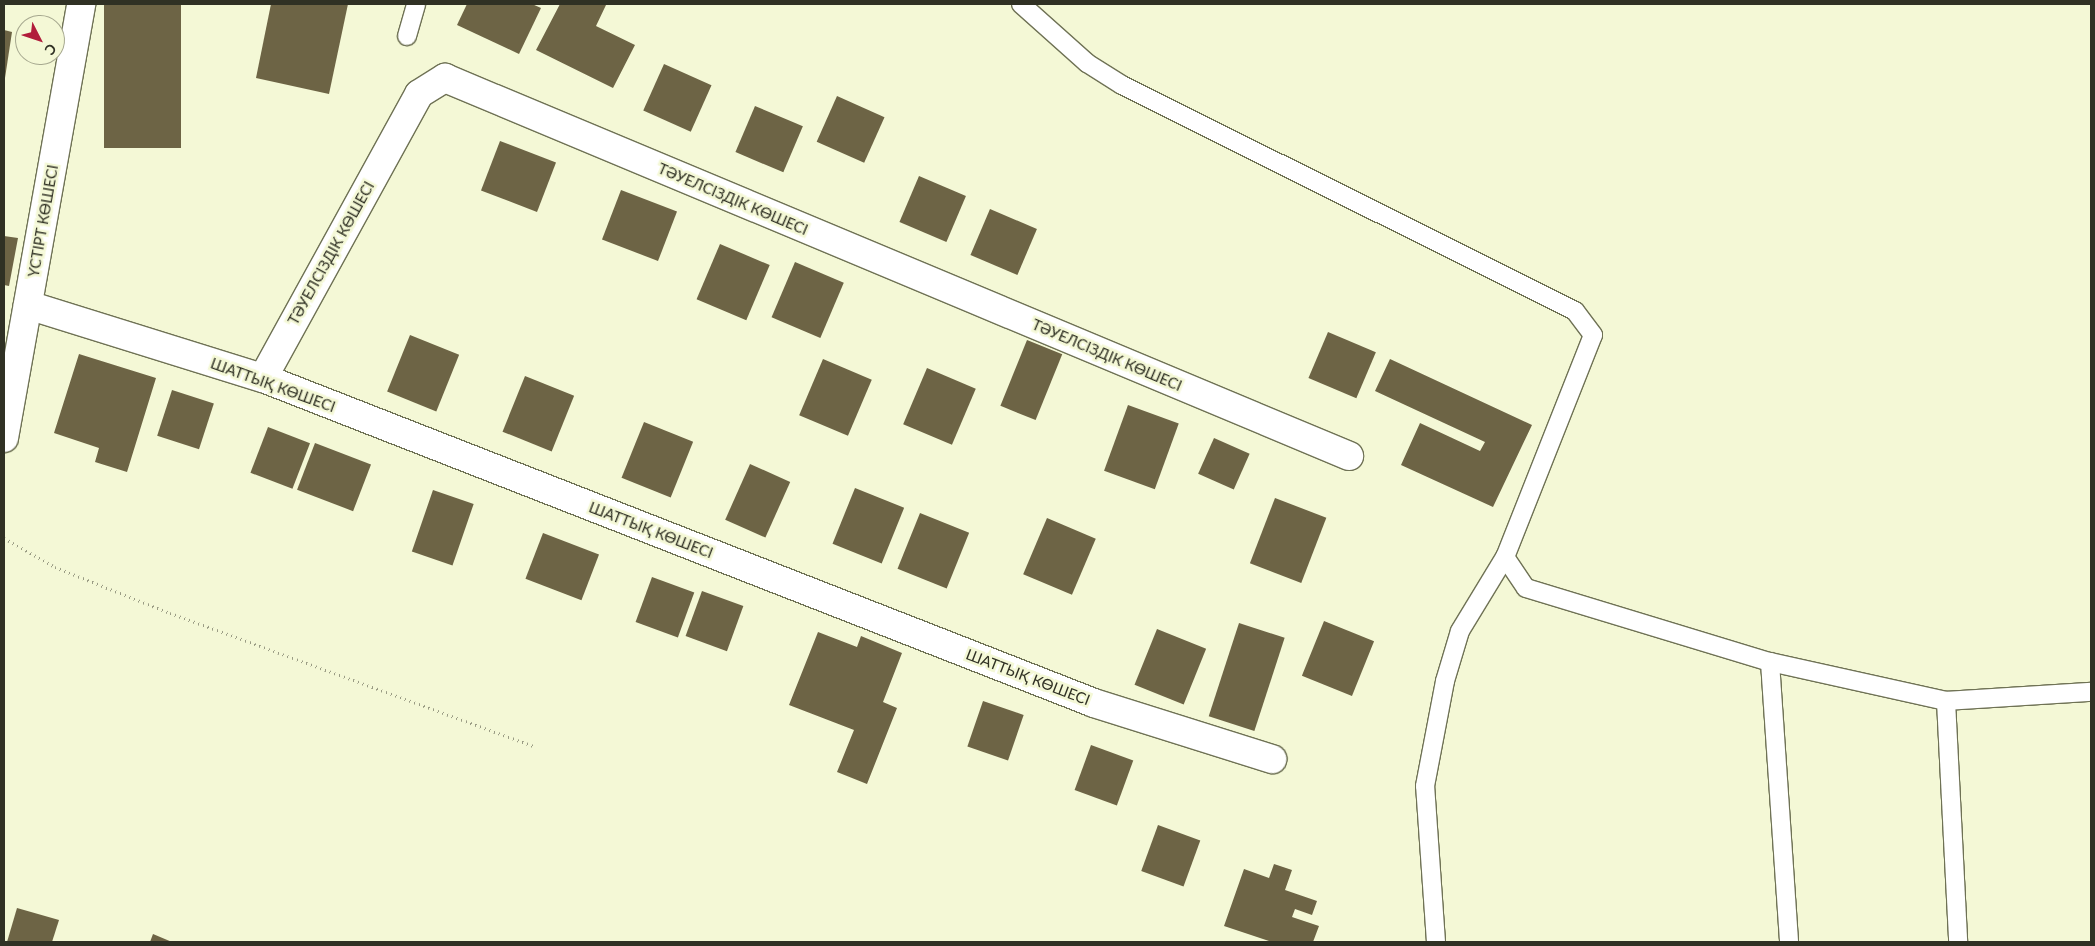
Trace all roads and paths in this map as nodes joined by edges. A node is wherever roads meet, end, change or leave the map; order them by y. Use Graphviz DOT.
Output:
graph roads {
  1 [pos="81,4"];
  2 [pos="416,4"];
  3 [pos="1021,4"];
  4 [pos="407,36"];
  5 [pos="28,305"];
  6 [pos="263,378"];
  7 [pos="4,438"];
  8 [pos="1349,456"];
  9 [pos="4,538"];
  10 [pos="1505,557"];
  11 [pos="1770,662"];
  12 [pos="2091,692"];
  13 [pos="1946,701"];
  14 [pos="533,746"];
  15 [pos="1272,759"];
  16 [pos="1436,942"];
  17 [pos="1789,942"];
  18 [pos="1958,942"];
  1 -- 5 [label="street, ҮСТІРТ КӨШЕСІ"];
  2 -- 4 [label="lane"];
  3 -- 10 [label="lane"];
  5 -- 6 [label="street, ШАТТЫҚ КӨШЕСІ"];
  5 -- 7 [label="street, ҮСТІРТ КӨШЕСІ"];
  6 -- 8 [label="street, ТӘУЕЛСІЗДІК КӨШЕСІ"];
  6 -- 15 [label="street, ШАТТЫҚ КӨШЕСІ"];
  9 -- 14 [label="path"];
  10 -- 11 [label="lane"];
  10 -- 16 [label="lane"];
  11 -- 13 [label="lane"];
  11 -- 17 [label="lane"];
  12 -- 13 [label="lane"];
  13 -- 18 [label="lane"];
}
